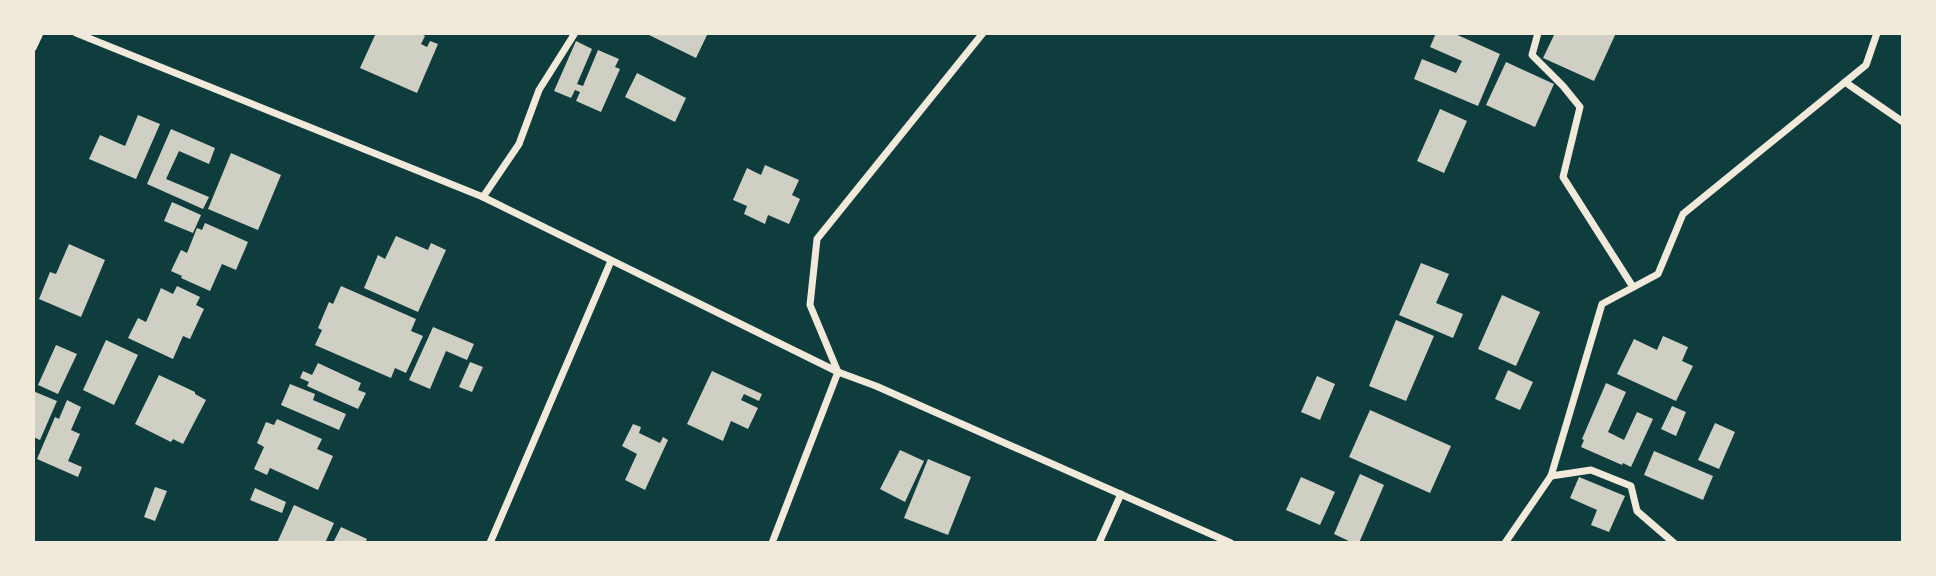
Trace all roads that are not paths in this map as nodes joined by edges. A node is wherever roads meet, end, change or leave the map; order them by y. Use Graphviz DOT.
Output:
graph roads {
  1 [pos="40,33"];
  2 [pos="76,33"];
  3 [pos="575,33"];
  4 [pos="983,33"];
  5 [pos="1538,33"];
  6 [pos="1877,33"];
  7 [pos="33,48"];
  8 [pos="1845,82"];
  9 [pos="1903,122"];
  10 [pos="482,197"];
  11 [pos="611,261"];
  12 [pos="1633,287"];
  13 [pos="838,372"];
  14 [pos="1551,475"];
  15 [pos="1121,494"];
  16 [pos="490,543"];
  17 [pos="772,543"];
  18 [pos="1099,543"];
  19 [pos="1231,543"];
  20 [pos="1505,543"];
  21 [pos="1674,543"];
  1 -- 7 [label="street"];
  2 -- 10 [label="street"];
  3 -- 10 [label="street"];
  4 -- 13 [label="street"];
  5 -- 12 [label="street"];
  6 -- 8 [label="street"];
  8 -- 9 [label="street"];
  8 -- 12 [label="street"];
  10 -- 11 [label="street"];
  11 -- 13 [label="street"];
  11 -- 16 [label="street"];
  12 -- 14 [label="street"];
  13 -- 15 [label="street"];
  13 -- 17 [label="street"];
  14 -- 20 [label="street"];
  14 -- 21 [label="street"];
  15 -- 18 [label="street"];
  15 -- 19 [label="street"];
}
